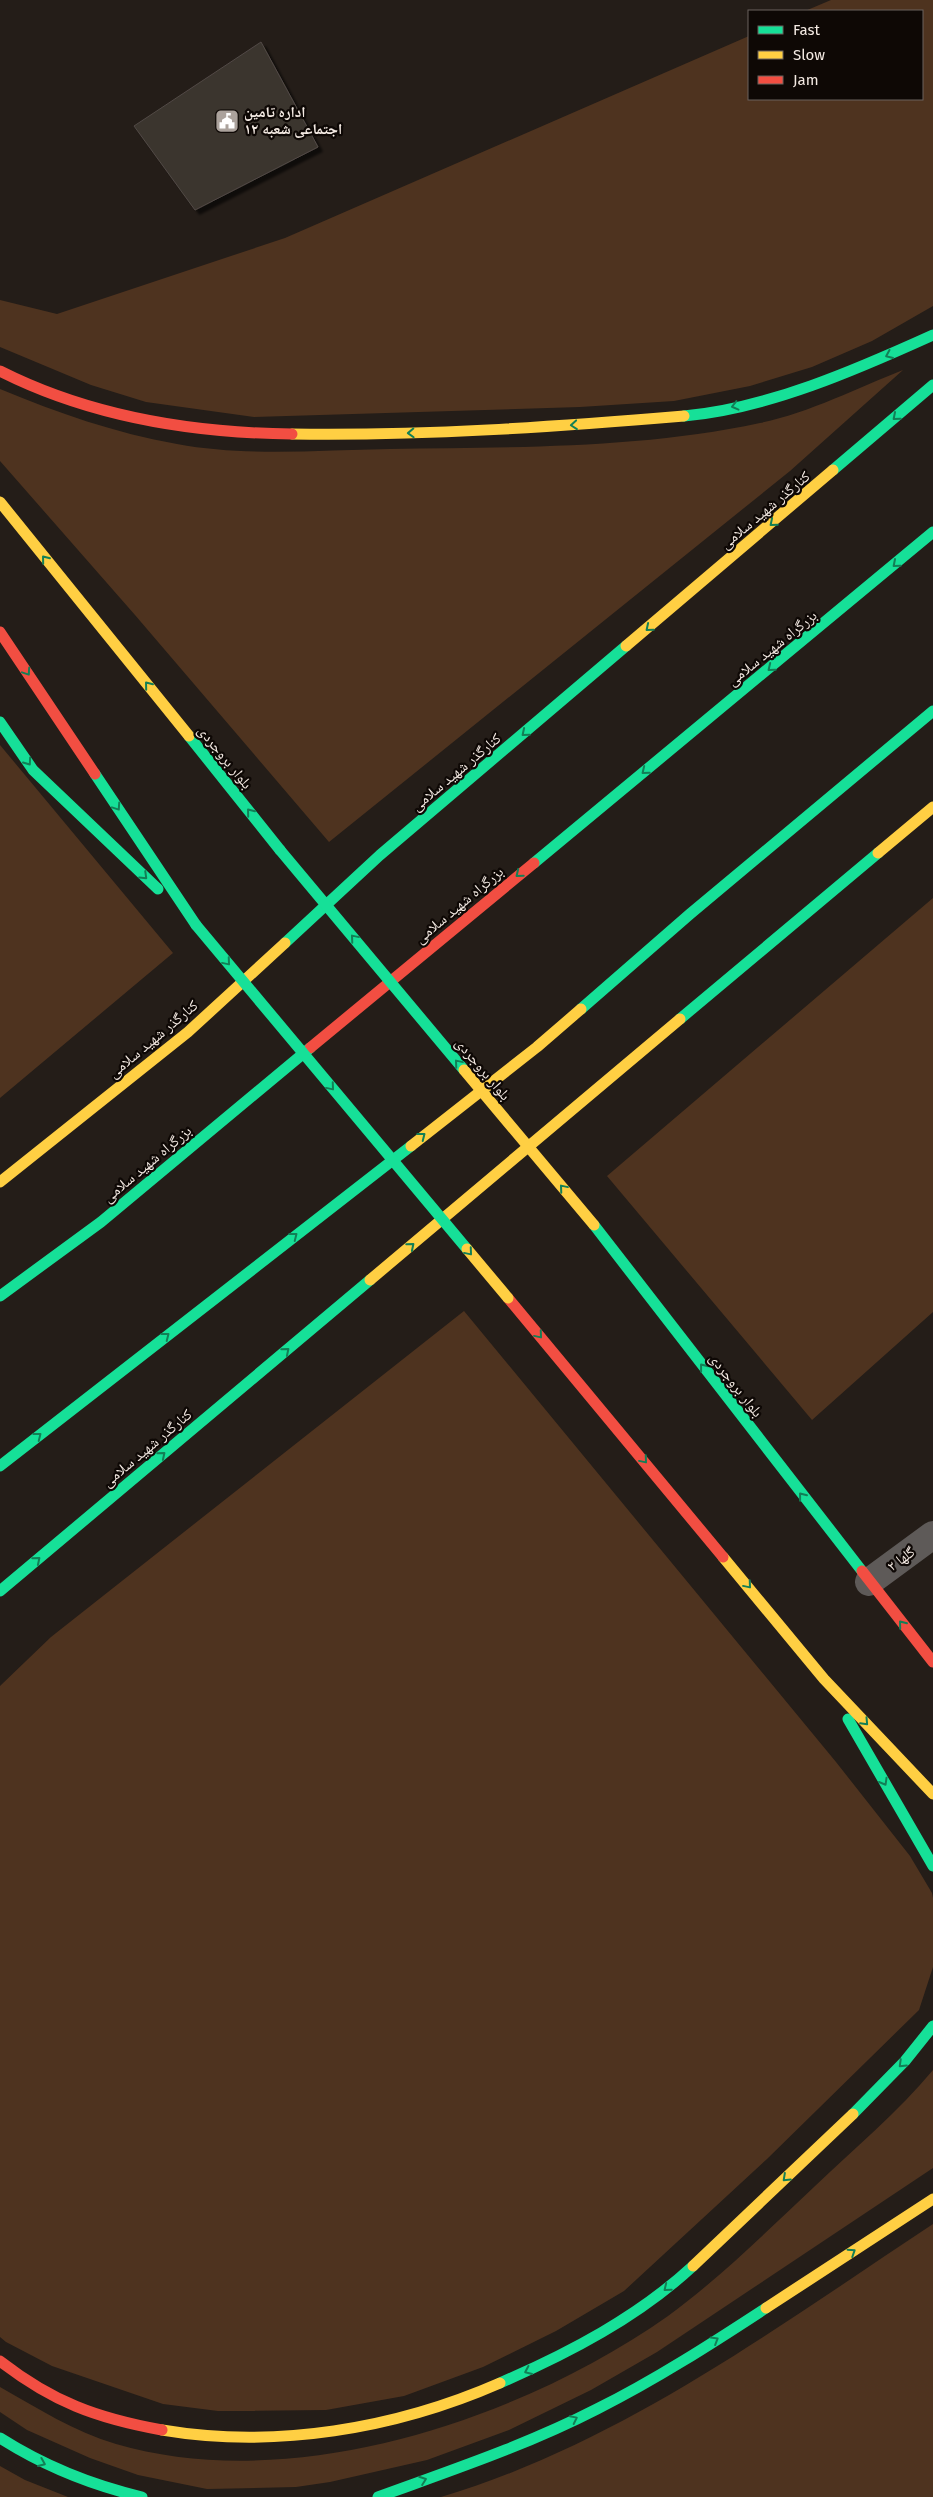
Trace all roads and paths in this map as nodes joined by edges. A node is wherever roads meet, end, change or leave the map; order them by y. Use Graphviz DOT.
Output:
graph roads {
  1 [pos="933,335"];
  2 [pos="0,371"];
  3 [pos="933,385"];
  4 [pos="0,502"];
  5 [pos="933,532"];
  6 [pos="0,632"];
  7 [pos="933,711"];
  8 [pos="0,722"];
  9 [pos="933,807"];
  10 [pos="196,925"];
  11 [pos="0,1182"];
  12 [pos="0,1296"];
  13 [pos="0,1466"];
  14 [pos="933,1535"];
  15 [pos="869,1582"];
  16 [pos="0,1591"];
  17 [pos="933,1662"];
  18 [pos="824,1679"];
  19 [pos="933,1794"];
  20 [pos="933,1866"];
  21 [pos="933,2026"];
  22 [pos="933,2199"];
  23 [pos="0,2362"];
  24 [pos="0,2438"];
  25 [pos="142,2497"];
  26 [pos="378,2497"];
  1 -- 2 [label="main road, one-way"];
  3 -- 11 [label="main road, کنارگذر شهید سلامی, one-way"];
  15 -- 4 [label="main road, بلوار بروجردی, one-way, bridge"];
  5 -- 12 [label="main road, بزرگراه شهید سلامی, one-way"];
  6 -- 10 [label="main road, one-way"];
  13 -- 7 [label="main road, one-way"];
  8 -- 10 [label="main road, one-way"];
  16 -- 9 [label="main road, کنارگذر شهید سلامی, one-way"];
  10 -- 18 [label="main road, one-way, bridge"];
  14 -- 15 [label="street, گلها ۲"];
  17 -- 15 [label="main road, بلوار بروجردی, one-way"];
  18 -- 19 [label="main road, one-way"];
  18 -- 20 [label="main road, one-way"];
  21 -- 23 [label="main road, one-way"];
  26 -- 22 [label="main road, one-way"];
  24 -- 25 [label="main road, one-way"];
}
